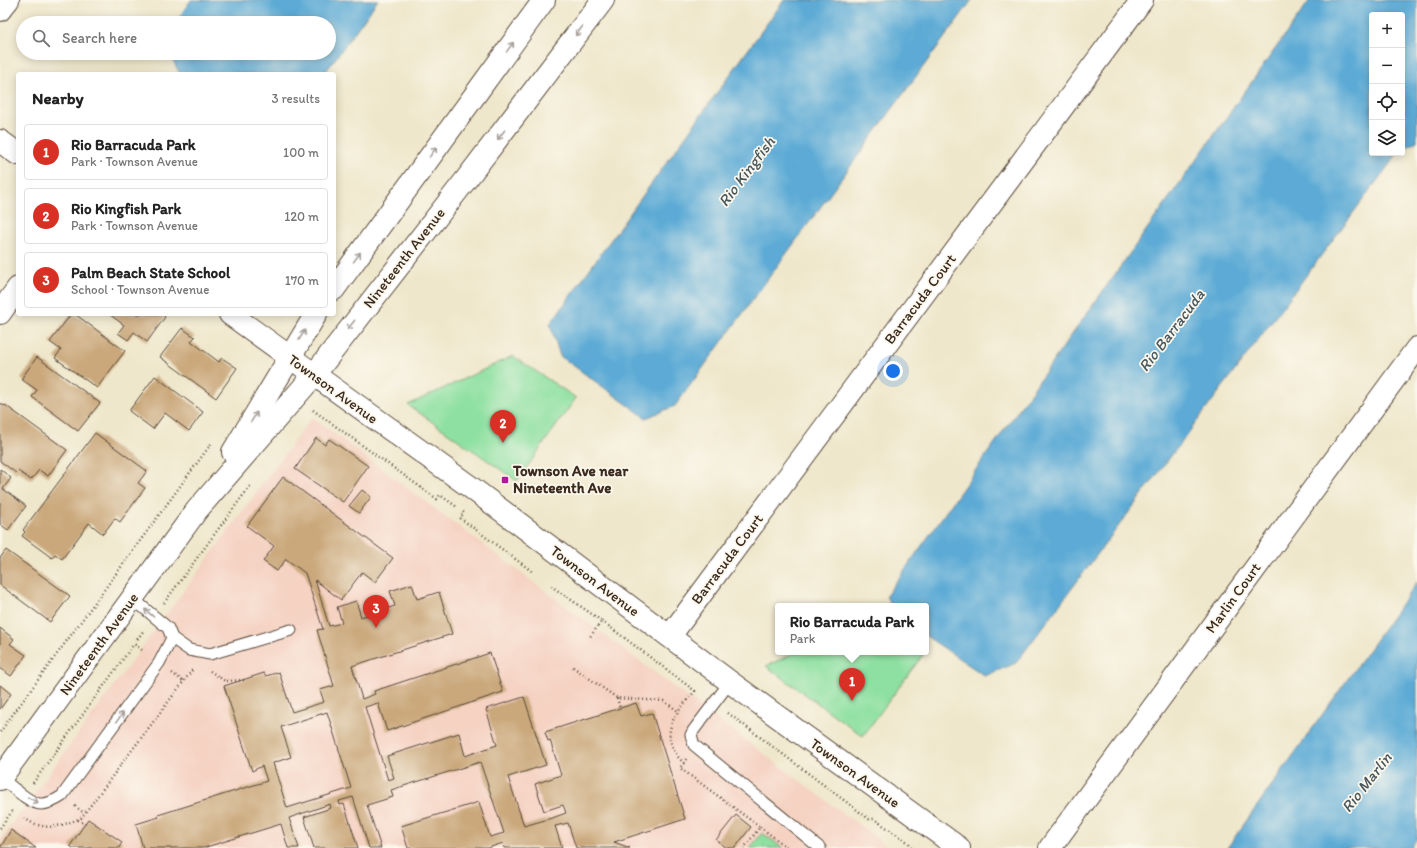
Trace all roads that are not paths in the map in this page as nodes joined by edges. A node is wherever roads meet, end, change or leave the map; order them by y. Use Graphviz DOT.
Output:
graph roads {
  1 [pos="8,0"];
  2 [pos="544,0"];
  3 [pos="603,0"];
  4 [pos="1142,0"];
  5 [pos="0,10"];
  6 [pos="0,141"];
  7 [pos="16,153"];
  8 [pos="336,286"];
  9 [pos="16,291"];
  10 [pos="0,312"];
  11 [pos="233,316"];
  12 [pos="315,316"];
  13 [pos="1417,348"];
  14 [pos="289,357"];
  15 [pos="314,375"];
  16 [pos="198,510"];
  17 [pos="132,598"];
  18 [pos="291,630"];
  19 [pos="670,636"];
  20 [pos="172,638"];
  21 [pos="730,682"];
  22 [pos="0,778"];
  23 [pos="820,848"];
  24 [pos="959,848"];
  25 [pos="1050,848"];
  1 -- 5 [label="street"];
  8 -- 2 [label="street, one-way"];
  3 -- 15 [label="street, Nineteenth Avenue, one-way"];
  4 -- 19 [label="street, Barracuda Court"];
  6 -- 7 [label="street"];
  9 -- 10 [label="street"];
  11 -- 14 [label="street, Townson Avenue"];
  14 -- 12 [label="street, Nineteenth Avenue, one-way"];
  13 -- 25 [label="street, Marlin Court"];
  14 -- 15 [label="street, Townson Avenue"];
  16 -- 14 [label="street, Nineteenth Avenue, one-way"];
  15 -- 16 [label="street, Nineteenth Avenue"];
  15 -- 19 [label="street, Townson Avenue"];
  16 -- 17 [label="street, Nineteenth Avenue"];
  20 -- 17 [label="lane, one-way"];
  17 -- 22 [label="street, Nineteenth Avenue"];
  18 -- 20 [label="lane"];
  19 -- 21 [label="street, Townson Avenue"];
  22 -- 20 [label="lane, one-way"];
  21 -- 23 [label="lane"];
  21 -- 24 [label="street, Townson Avenue"];
}
